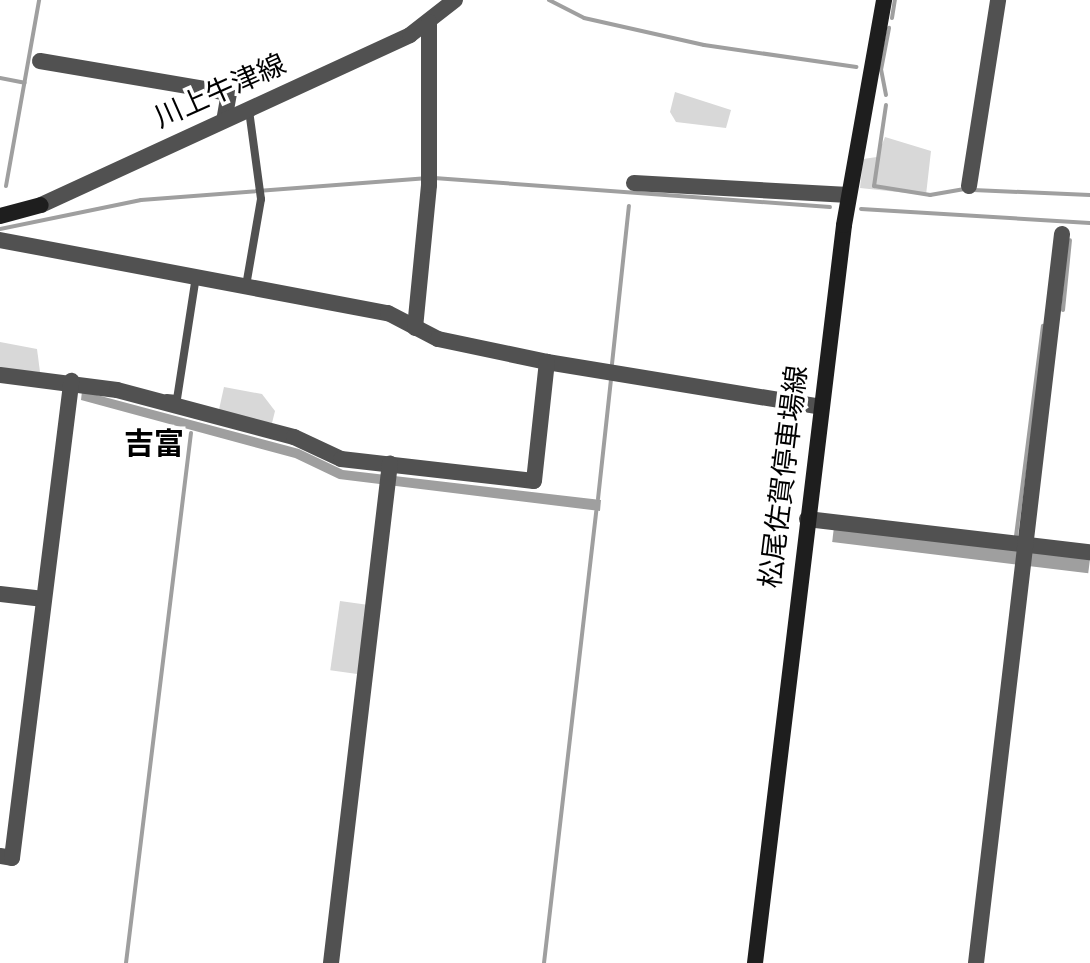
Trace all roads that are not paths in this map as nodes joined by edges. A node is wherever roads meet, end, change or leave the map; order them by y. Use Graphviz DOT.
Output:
graph roads {
  1 [pos="455,0"];
  2 [pos="998,0"];
  3 [pos="879,1"];
  4 [pos="429,22"];
  5 [pos="40,61"];
  6 [pos="249,110"];
  7 [pos="224,120"];
  8 [pos="634,183"];
  9 [pos="969,186"];
  10 [pos="849,195"];
  11 [pos="41,205"];
  12 [pos="0,216"];
  13 [pos="1062,234"];
  14 [pos="0,240"];
  15 [pos="196,275"];
  16 [pos="246,287"];
  17 [pos="415,328"];
  18 [pos="547,362"];
  19 [pos="0,375"];
  20 [pos="71,381"];
  21 [pos="139,398"];
  22 [pos="821,407"];
  23 [pos="390,467"];
  24 [pos="807,519"];
  25 [pos="1027,546"];
  26 [pos="1090,552"];
  27 [pos="0,594"];
  28 [pos="44,599"];
  29 [pos="0,856"];
  30 [pos="331,963"];
  31 [pos="755,963"];
  32 [pos="976,963"];
  1 -- 4 [label="street, 川上牛津線"];
  2 -- 9 [label="street"];
  3 -- 10 [label="main road, 松尾佐賀停車場線"];
  4 -- 6 [label="street, 川上牛津線"];
  4 -- 17 [label="street"];
  5 -- 7 [label="street"];
  6 -- 7 [label="street, 川上牛津線"];
  6 -- 16 [label="lane"];
  7 -- 11 [label="street, 川上牛津線"];
  8 -- 10 [label="street"];
  10 -- 22 [label="main road, 松尾佐賀停車場線"];
  11 -- 12 [label="main road, 川上牛津線"];
  13 -- 25 [label="street"];
  14 -- 15 [label="street"];
  15 -- 16 [label="street"];
  15 -- 21 [label="lane"];
  16 -- 17 [label="street"];
  17 -- 18 [label="street"];
  18 -- 22 [label="street"];
  18 -- 23 [label="street"];
  19 -- 20 [label="street"];
  20 -- 21 [label="street"];
  20 -- 28 [label="street"];
  21 -- 23 [label="street"];
  22 -- 24 [label="main road, 松尾佐賀停車場線"];
  23 -- 30 [label="street"];
  24 -- 25 [label="street"];
  24 -- 31 [label="main road, 松尾佐賀停車場線"];
  25 -- 26 [label="street"];
  25 -- 32 [label="street"];
  27 -- 28 [label="street"];
  28 -- 29 [label="street"];
}
